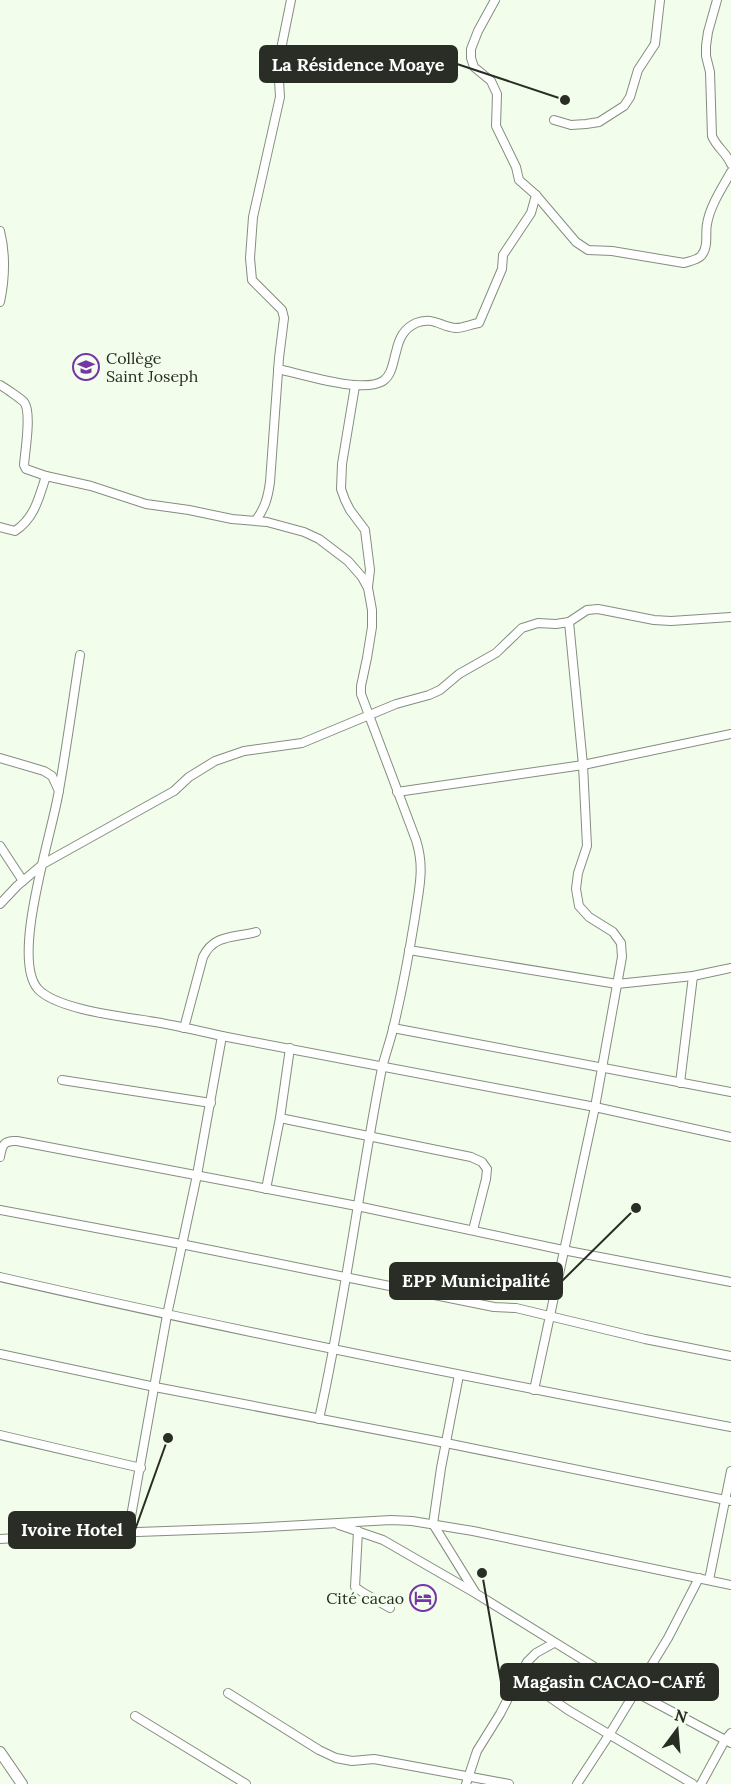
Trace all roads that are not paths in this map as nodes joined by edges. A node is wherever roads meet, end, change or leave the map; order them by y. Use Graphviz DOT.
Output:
graph roads {
  1 [pos="291,0"];
  2 [pos="495,0"];
  3 [pos="660,0"];
  4 [pos="717,0"];
  5 [pos="554,120"];
  6 [pos="731,164"];
  7 [pos="731,172"];
  8 [pos="536,195"];
  9 [pos="0,231"];
  10 [pos="0,302"];
  11 [pos="278,369"];
  12 [pos="0,385"];
  13 [pos="355,386"];
  14 [pos="46,476"];
  15 [pos="256,520"];
  16 [pos="0,527"];
  17 [pos="368,588"];
  18 [pos="731,617"];
  19 [pos="569,622"];
  20 [pos="80,655"];
  21 [pos="368,714"];
  22 [pos="731,734"];
  23 [pos="0,758"];
  24 [pos="583,765"];
  25 [pos="59,792"];
  26 [pos="397,792"];
  27 [pos="0,846"];
  28 [pos="43,864"];
  29 [pos="23,881"];
  30 [pos="0,904"];
  31 [pos="256,932"];
  32 [pos="409,950"];
  33 [pos="731,968"];
  34 [pos="693,976"];
  35 [pos="617,984"];
  36 [pos="184,1028"];
  37 [pos="393,1028"];
  38 [pos="222,1036"];
  39 [pos="290,1048"];
  40 [pos="382,1066"];
  41 [pos="602,1067"];
  42 [pos="62,1080"];
  43 [pos="680,1083"];
  44 [pos="731,1092"];
  45 [pos="211,1103"];
  46 [pos="595,1107"];
  47 [pos="280,1118"];
  48 [pos="370,1136"];
  49 [pos="731,1137"];
  50 [pos="0,1157"];
  51 [pos="197,1175"];
  52 [pos="266,1189"];
  53 [pos="357,1206"];
  54 [pos="0,1210"];
  55 [pos="472,1230"];
  56 [pos="181,1244"];
  57 [pos="563,1250"];
  58 [pos="0,1278"];
  59 [pos="345,1278"];
  60 [pos="731,1282"];
  61 [pos="167,1316"];
  62 [pos="550,1317"];
  63 [pos="334,1350"];
  64 [pos="0,1354"];
  65 [pos="731,1356"];
  66 [pos="459,1375"];
  67 [pos="155,1387"];
  68 [pos="534,1390"];
  69 [pos="319,1419"];
  70 [pos="731,1427"];
  71 [pos="0,1436"];
  72 [pos="446,1443"];
  73 [pos="141,1468"];
  74 [pos="731,1471"];
  75 [pos="728,1500"];
  76 [pos="334,1523"];
  77 [pos="433,1524"];
  78 [pos="358,1531"];
  79 [pos="128,1533"];
  80 [pos="0,1539"];
  81 [pos="704,1579"];
  82 [pos="731,1585"];
  83 [pos="475,1593"];
  84 [pos="390,1608"];
  85 [pos="554,1642"];
  86 [pos="519,1676"];
  87 [pos="635,1692"];
  88 [pos="228,1693"];
  89 [pos="135,1716"];
  90 [pos="609,1735"];
  91 [pos="729,1739"];
  92 [pos="0,1752"];
  93 [pos="11,1770"];
  94 [pos="466,1780"];
  95 [pos="14,1784"];
  96 [pos="22,1784"];
  97 [pos="246,1784"];
  98 [pos="509,1784"];
  99 [pos="577,1784"];
  100 [pos="693,1784"];
  101 [pos="701,1784"];
  1 -- 11 [label="street"];
  2 -- 8 [label="street"];
  3 -- 5 [label="street"];
  4 -- 6 [label="street"];
  7 -- 8 [label="street"];
  8 -- 13 [label="street"];
  9 -- 10 [label="street"];
  11 -- 13 [label="street"];
  11 -- 15 [label="street"];
  12 -- 14 [label="street"];
  13 -- 17 [label="street"];
  14 -- 15 [label="street"];
  14 -- 16 [label="street"];
  15 -- 17 [label="street"];
  17 -- 21 [label="street"];
  18 -- 19 [label="street"];
  19 -- 21 [label="street"];
  19 -- 24 [label="street"];
  20 -- 25 [label="street"];
  21 -- 26 [label="street"];
  21 -- 28 [label="street"];
  22 -- 24 [label="street"];
  23 -- 25 [label="street"];
  24 -- 26 [label="street"];
  24 -- 35 [label="street"];
  25 -- 28 [label="street"];
  26 -- 32 [label="street"];
  27 -- 29 [label="street"];
  28 -- 29 [label="street"];
  28 -- 36 [label="street"];
  29 -- 30 [label="street"];
  31 -- 36 [label="street"];
  32 -- 35 [label="street"];
  32 -- 37 [label="street"];
  33 -- 34 [label="street"];
  34 -- 35 [label="street"];
  34 -- 43 [label="street"];
  35 -- 41 [label="street"];
  36 -- 38 [label="street"];
  37 -- 40 [label="street"];
  37 -- 41 [label="street"];
  38 -- 39 [label="street"];
  38 -- 45 [label="street"];
  39 -- 40 [label="street"];
  39 -- 47 [label="street"];
  40 -- 46 [label="street"];
  40 -- 48 [label="street"];
  41 -- 43 [label="street"];
  41 -- 46 [label="street"];
  42 -- 45 [label="street"];
  43 -- 44 [label="street"];
  45 -- 51 [label="street"];
  46 -- 49 [label="street"];
  46 -- 57 [label="street"];
  47 -- 48 [label="street"];
  47 -- 52 [label="street"];
  48 -- 53 [label="street"];
  48 -- 55 [label="street"];
  50 -- 51 [label="street"];
  51 -- 52 [label="street"];
  51 -- 56 [label="street"];
  52 -- 53 [label="street"];
  53 -- 55 [label="street"];
  53 -- 59 [label="street"];
  54 -- 56 [label="street"];
  55 -- 57 [label="street"];
  56 -- 59 [label="street"];
  56 -- 61 [label="street"];
  57 -- 60 [label="street"];
  57 -- 62 [label="street"];
  58 -- 61 [label="street"];
  59 -- 62 [label="street"];
  59 -- 63 [label="street"];
  61 -- 63 [label="street"];
  61 -- 67 [label="street"];
  62 -- 65 [label="street"];
  62 -- 68 [label="street"];
  63 -- 66 [label="street"];
  63 -- 69 [label="street"];
  64 -- 67 [label="street"];
  66 -- 68 [label="street"];
  66 -- 72 [label="street"];
  67 -- 69 [label="street"];
  67 -- 73 [label="street"];
  68 -- 70 [label="street"];
  69 -- 72 [label="street"];
  71 -- 73 [label="street"];
  72 -- 75 [label="street"];
  72 -- 77 [label="street"];
  73 -- 79 [label="street"];
  74 -- 75 [label="street"];
  75 -- 81 [label="street"];
  76 -- 77 [label="street"];
  76 -- 78 [label="street"];
  76 -- 79 [label="street"];
  77 -- 81 [label="street"];
  77 -- 83 [label="street"];
  78 -- 83 [label="street"];
  78 -- 84 [label="street"];
  79 -- 80 [label="street"];
  81 -- 82 [label="street"];
  81 -- 87 [label="street"];
  83 -- 85 [label="street"];
  85 -- 86 [label="street"];
  85 -- 87 [label="street"];
  86 -- 90 [label="street"];
  86 -- 94 [label="street"];
  87 -- 90 [label="street"];
  87 -- 91 [label="street"];
  88 -- 94 [label="street"];
  89 -- 97 [label="street"];
  90 -- 99 [label="street"];
  90 -- 100 [label="street"];
  91 -- 101 [label="street"];
  92 -- 93 [label="main road"];
  93 -- 95 [label="street"];
  93 -- 96 [label="main road"];
  94 -- 98 [label="street"];
}
